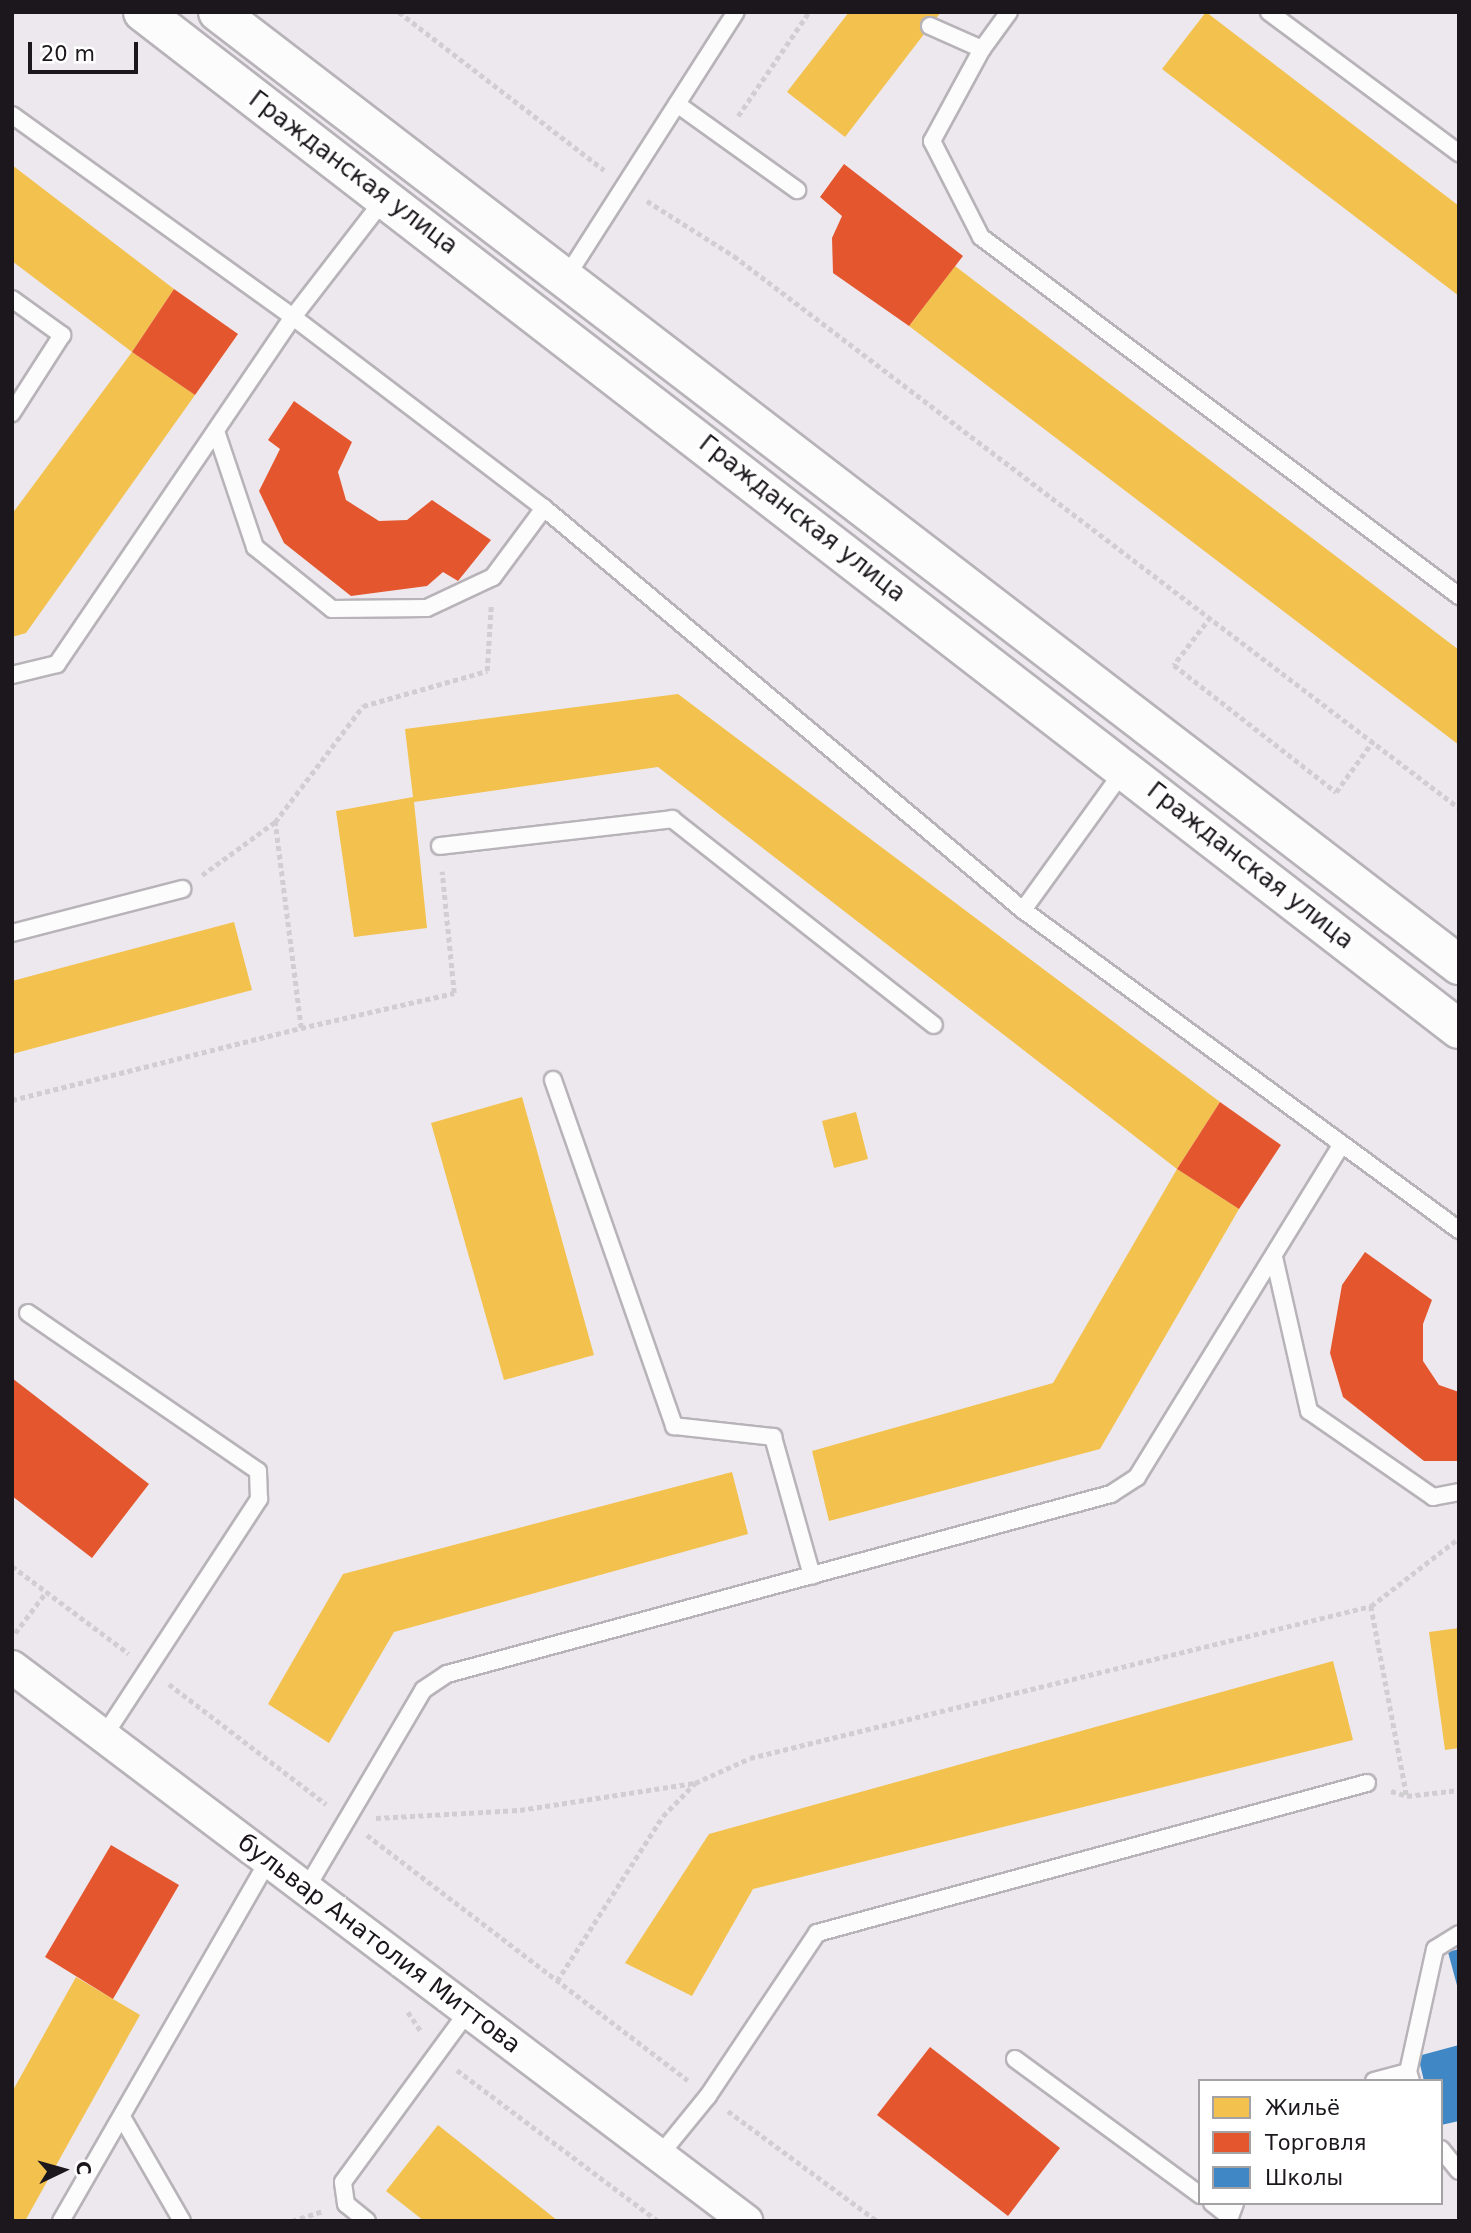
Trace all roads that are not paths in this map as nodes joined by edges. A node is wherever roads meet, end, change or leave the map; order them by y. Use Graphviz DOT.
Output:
graph roads {
  1 [pos="143,12"];
  2 [pos="218,12"];
  3 [pos="1009,12"];
  4 [pos="1269,12"];
  5 [pos="728,15"];
  6 [pos="930,26"];
  7 [pos="982,49"];
  8 [pos="677,104"];
  9 [pos="12,115"];
  10 [pos="1459,153"];
  11 [pos="797,190"];
  12 [pos="385,198"];
  13 [pos="565,279"];
  14 [pos="12,299"];
  15 [pos="293,317"];
  16 [pos="12,414"];
  17 [pos="216,431"];
  18 [pos="544,508"];
  19 [pos="1459,596"];
  20 [pos="12,675"];
  21 [pos="1125,768"];
  22 [pos="440,846"];
  23 [pos="182,889"];
  24 [pos="1024,910"];
  25 [pos="12,933"];
  26 [pos="1459,965"];
  27 [pos="934,1025"];
  28 [pos="1459,1029"];
  29 [pos="553,1080"];
  30 [pos="1341,1146"];
  31 [pos="1459,1230"];
  32 [pos="1274,1257"];
  33 [pos="28,1313"];
  34 [pos="1459,1492"];
  35 [pos="812,1576"];
  36 [pos="12,1667"];
  37 [pos="104,1737"];
  38 [pos="1367,1783"];
  39 [pos="269,1860"];
  40 [pos="306,1889"];
  41 [pos="1459,1934"];
  42 [pos="468,2011"];
  43 [pos="1015,2059"];
  44 [pos="1409,2076"];
  45 [pos="1388,2079"];
  46 [pos="122,2118"];
  47 [pos="1443,2151"];
  48 [pos="659,2156"];
  49 [pos="1459,2171"];
  50 [pos="1198,2193"];
  51 [pos="1216,2205"];
  52 [pos="1233,2215"];
  53 [pos="61,2221"];
  54 [pos="182,2221"];
  55 [pos="368,2221"];
  56 [pos="746,2221"];
  1 -- 12 [label="main road, Гражданская улица"];
  2 -- 13 [label="main road, Гражданская улица"];
  3 -- 7 [label="lane"];
  4 -- 10 [label="lane"];
  5 -- 8 [label="lane"];
  6 -- 7 [label="lane"];
  7 -- 19 [label="lane"];
  8 -- 11 [label="lane"];
  8 -- 13 [label="lane"];
  9 -- 15 [label="lane"];
  12 -- 15 [label="lane"];
  12 -- 21 [label="main road, Гражданская улица"];
  13 -- 26 [label="main road, Гражданская улица"];
  14 -- 16 [label="lane"];
  15 -- 17 [label="lane"];
  15 -- 18 [label="lane"];
  17 -- 18 [label="lane"];
  17 -- 20 [label="lane"];
  18 -- 24 [label="lane"];
  21 -- 24 [label="lane"];
  21 -- 28 [label="main road, Гражданская улица"];
  22 -- 27 [label="lane"];
  23 -- 25 [label="lane"];
  24 -- 30 [label="lane"];
  29 -- 35 [label="lane"];
  30 -- 31 [label="lane"];
  30 -- 32 [label="lane"];
  32 -- 34 [label="lane"];
  32 -- 35 [label="lane"];
  33 -- 37 [label="lane"];
  35 -- 40 [label="lane"];
  36 -- 37 [label="street, бульвар Анатолия Миттова"];
  37 -- 39 [label="street, бульвар Анатолия Миттова"];
  38 -- 48 [label="lane"];
  39 -- 40 [label="street, бульвар Анатолия Миттова"];
  39 -- 46 [label="lane"];
  40 -- 42 [label="street, бульвар Анатолия Миттова"];
  41 -- 44 [label="lane"];
  42 -- 48 [label="street, бульвар Анатолия Миттова"];
  42 -- 55 [label="lane"];
  43 -- 50 [label="lane"];
  44 -- 45 [label="lane"];
  46 -- 53 [label="lane"];
  46 -- 54 [label="lane"];
  47 -- 49 [label="lane"];
  48 -- 56 [label="street, бульвар Анатолия Миттова"];
  51 -- 52 [label="lane"];
}
